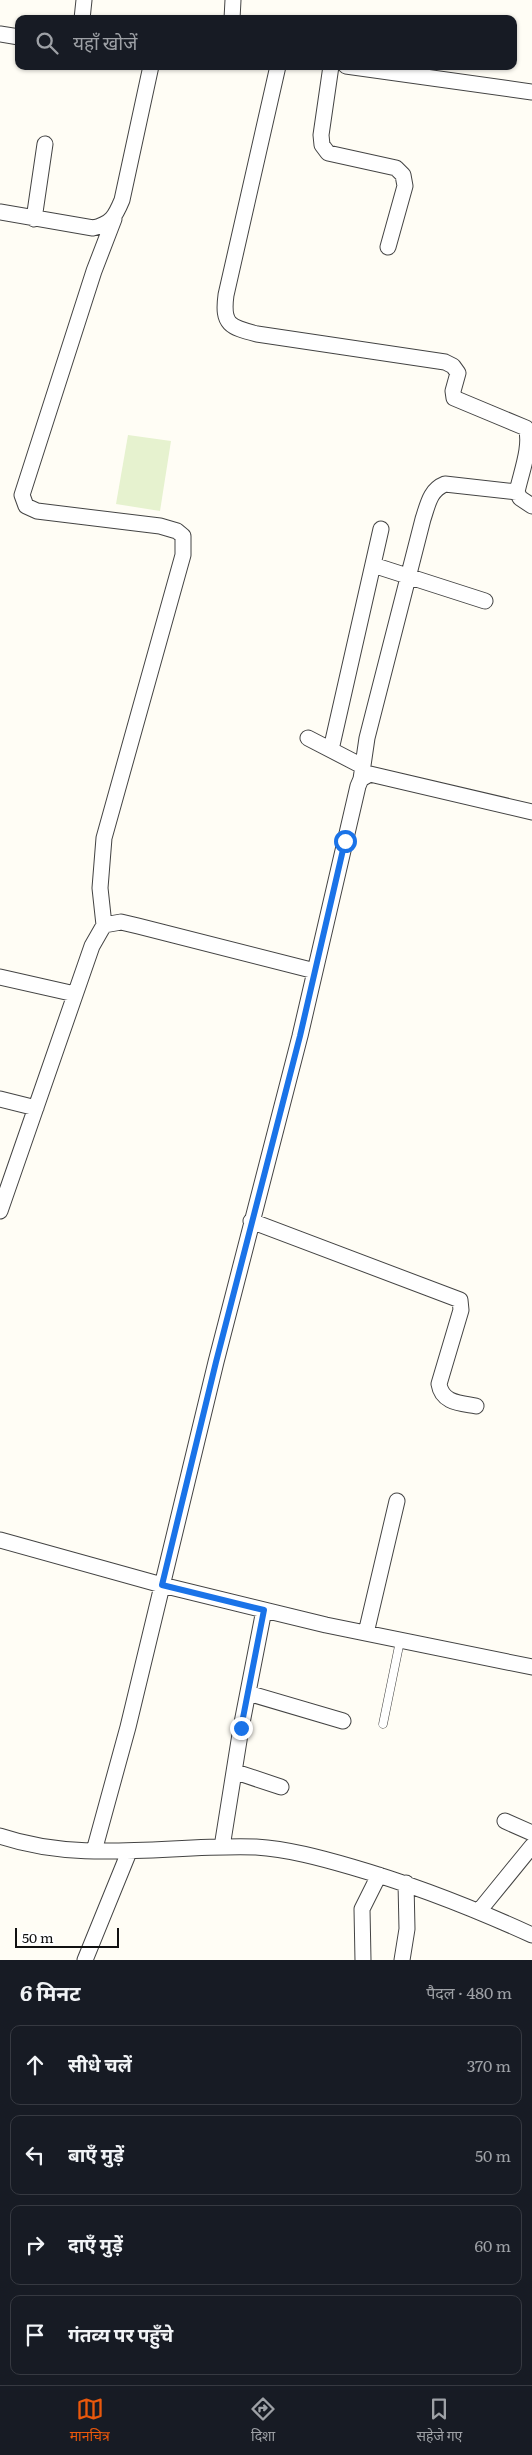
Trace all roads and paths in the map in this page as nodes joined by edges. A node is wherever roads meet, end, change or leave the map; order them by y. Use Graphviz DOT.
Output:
graph roads {
  1 [pos="84,0"];
  2 [pos="233,0"];
  3 [pos="82,15"];
  4 [pos="232,15"];
  5 [pos="0,34"];
  6 [pos="15,36"];
  7 [pos="150,70"];
  8 [pos="277,70"];
  9 [pos="330,70"];
  10 [pos="375,70"];
  11 [pos="532,92"];
  12 [pos="45,144"];
  13 [pos="0,212"];
  14 [pos="34,219"];
  15 [pos="114,219"];
  16 [pos="388,247"];
  17 [pos="517,492"];
  18 [pos="532,506"];
  19 [pos="381,529"];
  20 [pos="373,565"];
  21 [pos="408,576"];
  22 [pos="484,601"];
  23 [pos="308,738"];
  24 [pos="332,745"];
  25 [pos="362,773"];
  26 [pos="532,812"];
  27 [pos="104,925"];
  28 [pos="315,971"];
  29 [pos="0,977"];
  30 [pos="75,994"];
  31 [pos="0,1099"];
  32 [pos="36,1108"];
  33 [pos="0,1210"];
  34 [pos="251,1221"];
  35 [pos="476,1406"];
  36 [pos="397,1501"];
  37 [pos="0,1540"];
  38 [pos="162,1585"];
  39 [pos="264,1610"];
  40 [pos="366,1633"];
  41 [pos="400,1641"];
  42 [pos="532,1667"];
  43 [pos="248,1693"];
  44 [pos="343,1721"];
  45 [pos="383,1724"];
  46 [pos="236,1772"];
  47 [pos="281,1787"];
  48 [pos="505,1821"];
  49 [pos="532,1833"];
  50 [pos="0,1836"];
  51 [pos="532,1846"];
  52 [pos="222,1847"];
  53 [pos="94,1851"];
  54 [pos="129,1852"];
  55 [pos="379,1875"];
  56 [pos="406,1883"];
  57 [pos="480,1911"];
  58 [pos="532,1935"];
  59 [pos="84,1960"];
  60 [pos="363,1960"];
  61 [pos="402,1960"];
  1 -- 3 [label="street"];
  2 -- 4 [label="street"];
  5 -- 6 [label="street"];
  7 -- 15 [label="street"];
  8 -- 17 [label="street"];
  9 -- 16 [label="street"];
  10 -- 11 [label="street"];
  12 -- 14 [label="street"];
  13 -- 14 [label="street"];
  14 -- 15 [label="street"];
  15 -- 27 [label="street"];
  17 -- 18 [label="street"];
  17 -- 21 [label="street"];
  19 -- 20 [label="street"];
  20 -- 21 [label="street"];
  20 -- 24 [label="street"];
  21 -- 22 [label="street"];
  21 -- 25 [label="street"];
  23 -- 25 [label="street"];
  25 -- 26 [label="street"];
  25 -- 28 [label="street"];
  27 -- 28 [label="street"];
  27 -- 30 [label="street"];
  28 -- 34 [label="street"];
  29 -- 30 [label="street"];
  30 -- 32 [label="street"];
  31 -- 32 [label="street"];
  32 -- 33 [label="street"];
  34 -- 35 [label="street"];
  34 -- 38 [label="street"];
  36 -- 40 [label="street"];
  37 -- 38 [label="street"];
  38 -- 39 [label="street"];
  38 -- 53 [label="street"];
  39 -- 40 [label="street"];
  39 -- 43 [label="street"];
  40 -- 41 [label="street"];
  41 -- 42 [label="street"];
  41 -- 45 [label="lane"];
  43 -- 44 [label="street"];
  43 -- 46 [label="street"];
  46 -- 47 [label="street"];
  46 -- 52 [label="street"];
  48 -- 49 [label="street"];
  50 -- 53 [label="street"];
  51 -- 57 [label="street"];
  52 -- 54 [label="street"];
  52 -- 55 [label="street"];
  53 -- 54 [label="street"];
  54 -- 59 [label="street"];
  55 -- 56 [label="street"];
  55 -- 60 [label="street"];
  56 -- 57 [label="street"];
  56 -- 61 [label="street"];
  57 -- 58 [label="street"];
}
